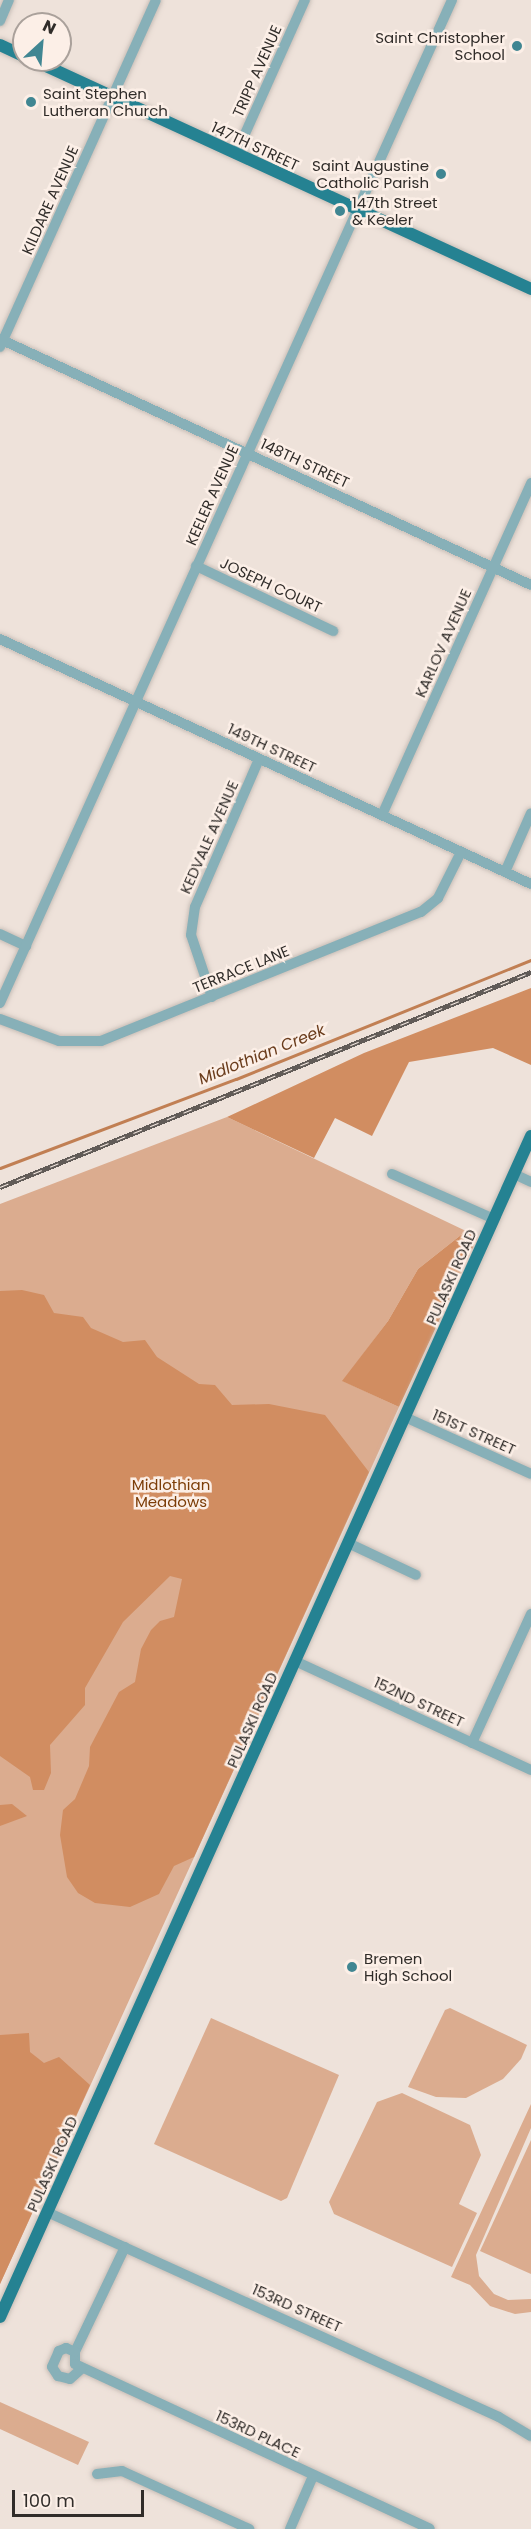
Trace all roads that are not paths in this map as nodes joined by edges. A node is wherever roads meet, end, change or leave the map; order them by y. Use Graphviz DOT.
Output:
graph roads {
  1 [pos="9,0"];
  2 [pos="156,0"];
  3 [pos="305,0"];
  4 [pos="452,0"];
  5 [pos="0,21"];
  6 [pos="59,72"];
  7 [pos="112,97"];
  8 [pos="236,154"];
  9 [pos="356,209"];
  10 [pos="531,290"];
  11 [pos="1,342"];
  12 [pos="247,452"];
  13 [pos="531,483"];
  14 [pos="196,567"];
  15 [pos="493,567"];
  16 [pos="531,585"];
  17 [pos="333,632"];
  18 [pos="0,639"];
  19 [pos="135,702"];
  20 [pos="259,759"];
  21 [pos="531,813"];
  22 [pos="382,815"];
  23 [pos="461,852"];
  24 [pos="505,872"];
  25 [pos="531,884"];
  26 [pos="0,934"];
  27 [pos="27,946"];
  28 [pos="212,997"];
  29 [pos="0,1003"];
  30 [pos="0,1019"];
  31 [pos="531,1136"];
  32 [pos="392,1174"];
  33 [pos="514,1174"];
  34 [pos="531,1182"];
  35 [pos="494,1219"];
  36 [pos="405,1417"];
  37 [pos="531,1474"];
  38 [pos="348,1543"];
  39 [pos="416,1575"];
  40 [pos="531,1614"];
  41 [pos="295,1661"];
  42 [pos="472,1743"];
  43 [pos="531,1770"];
  44 [pos="47,2212"];
  45 [pos="125,2247"];
  46 [pos="0,2317"];
  47 [pos="531,2436"];
  48 [pos="97,2474"];
  49 [pos="313,2476"];
  50 [pos="249,2529"];
  51 [pos="290,2529"];
  52 [pos="430,2529"];
  1 -- 5 [label="street"];
  2 -- 7 [label="street, KILDARE AVENUE"];
  3 -- 8 [label="street, TRIPP AVENUE"];
  4 -- 9 [label="street, KEELER AVENUE"];
  6 -- 7 [label="main road, 147TH STREET"];
  7 -- 8 [label="main road, 147TH STREET"];
  7 -- 11 [label="street, KILDARE AVENUE"];
  8 -- 9 [label="main road, 147TH STREET"];
  9 -- 10 [label="main road, 147TH STREET"];
  9 -- 12 [label="street, KEELER AVENUE"];
  11 -- 12 [label="street, 148TH STREET"];
  12 -- 14 [label="street, KEELER AVENUE"];
  12 -- 15 [label="street, 148TH STREET"];
  13 -- 15 [label="street, KARLOV AVENUE"];
  14 -- 17 [label="street, JOSEPH COURT"];
  14 -- 19 [label="street, KEELER AVENUE"];
  15 -- 16 [label="street, 148TH STREET"];
  15 -- 22 [label="street, KARLOV AVENUE"];
  18 -- 19 [label="street, 149TH STREET"];
  19 -- 20 [label="street, 149TH STREET"];
  19 -- 27 [label="street, KEELER AVENUE"];
  20 -- 22 [label="street, 149TH STREET"];
  20 -- 28 [label="street, KEDVALE AVENUE"];
  21 -- 24 [label="street"];
  22 -- 23 [label="street, 149TH STREET"];
  23 -- 24 [label="street, 149TH STREET"];
  23 -- 28 [label="street, TERRACE LANE"];
  24 -- 25 [label="street, 149TH STREET"];
  26 -- 27 [label="street"];
  27 -- 29 [label="street, KEELER AVENUE"];
  28 -- 30 [label="street, TERRACE LANE"];
  31 -- 33 [label="main road, PULASKI ROAD"];
  32 -- 35 [label="street"];
  33 -- 34 [label="street"];
  33 -- 35 [label="main road, PULASKI ROAD"];
  35 -- 36 [label="main road, PULASKI ROAD"];
  36 -- 37 [label="street, 151ST STREET"];
  36 -- 38 [label="main road, PULASKI ROAD"];
  38 -- 39 [label="street"];
  38 -- 41 [label="main road, PULASKI ROAD"];
  40 -- 42 [label="street"];
  41 -- 42 [label="street, 152ND STREET"];
  41 -- 44 [label="main road, PULASKI ROAD"];
  42 -- 43 [label="street, 152ND STREET"];
  44 -- 45 [label="street, 153RD STREET"];
  44 -- 46 [label="main road, PULASKI ROAD"];
  45 -- 47 [label="street, 153RD STREET"];
  45 -- 49 [label="street, 153RD PLACE"];
  48 -- 50 [label="street"];
  49 -- 51 [label="street"];
  49 -- 52 [label="street, 153RD PLACE"];
}
